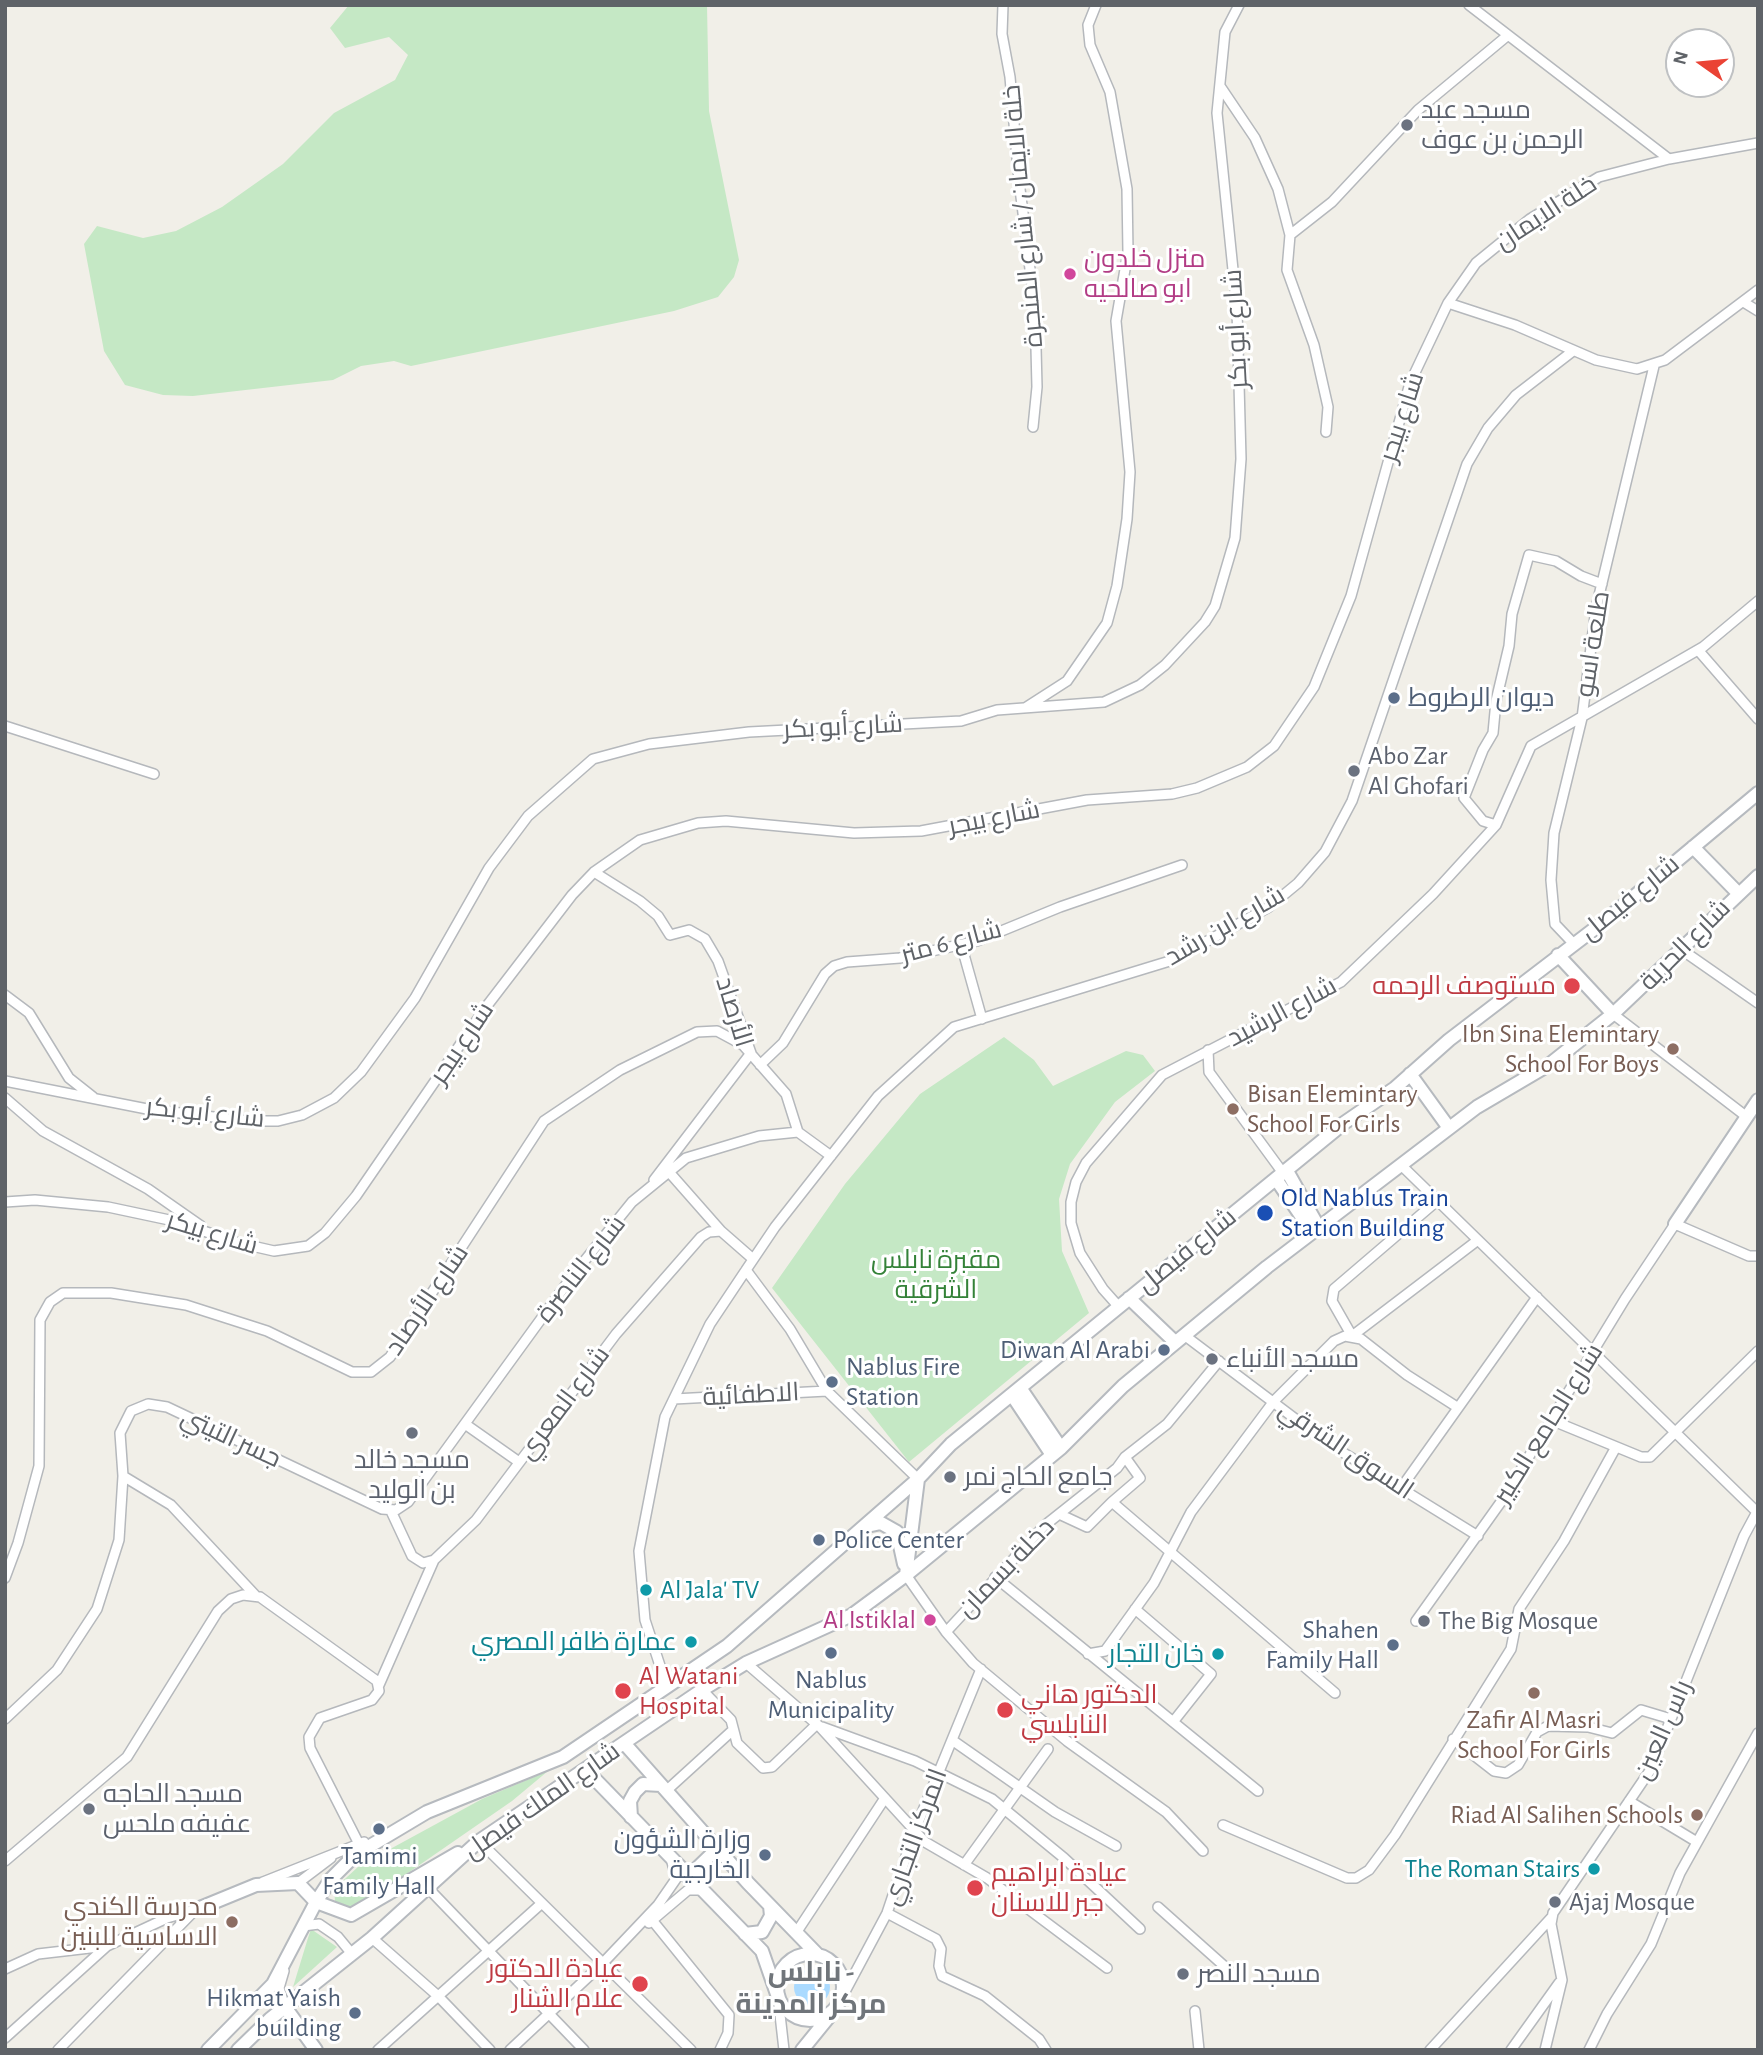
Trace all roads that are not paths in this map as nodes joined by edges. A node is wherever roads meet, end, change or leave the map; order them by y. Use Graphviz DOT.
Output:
graph roads {
  1 [pos="1003,5"];
  2 [pos="1096,5"];
  3 [pos="1239,5"];
  4 [pos="1469,5"];
  5 [pos="1507,36"];
  6 [pos="1220,86"];
  7 [pos="1758,143"];
  8 [pos="1669,159"];
  9 [pos="1290,235"];
  10 [pos="1758,290"];
  11 [pos="1448,303"];
  12 [pos="1745,303"];
  13 [pos="1758,311"];
  14 [pos="1573,351"];
  15 [pos="1654,366"];
  16 [pos="1033,427"];
  17 [pos="1326,432"];
  18 [pos="1602,584"];
  19 [pos="1758,601"];
  20 [pos="1698,650"];
  21 [pos="1024,709"];
  22 [pos="1581,719"];
  23 [pos="1758,719"];
  24 [pos="5,726"];
  25 [pos="154,774"];
  26 [pos="1758,793"];
  27 [pos="1496,825"];
  28 [pos="1693,847"];
  29 [pos="1182,865"];
  30 [pos="594,872"];
  31 [pos="1756,881"];
  32 [pos="1738,893"];
  33 [pos="1573,943"];
  34 [pos="961,944"];
  35 [pos="1682,950"];
  36 [pos="1558,956"];
  37 [pos="5,995"];
  38 [pos="1758,1003"];
  39 [pos="1613,1014"];
  40 [pos="982,1018"];
  41 [pos="1208,1050"];
  42 [pos="751,1053"];
  43 [pos="760,1065"];
  44 [pos="1410,1074"];
  45 [pos="5,1081"];
  46 [pos="5,1098"];
  47 [pos="94,1098"];
  48 [pos="1758,1100"];
  49 [pos="1747,1117"];
  50 [pos="1449,1128"];
  51 [pos="798,1132"];
  52 [pos="831,1156"];
  53 [pos="382,1162"];
  54 [pos="1401,1165"];
  55 [pos="669,1172"];
  56 [pos="1282,1174"];
  57 [pos="645,1192"];
  58 [pos="1438,1200"];
  59 [pos="5,1202"];
  60 [pos="1675,1224"];
  61 [pos="1316,1230"];
  62 [pos="722,1231"];
  63 [pos="211,1233"];
  64 [pos="1478,1240"];
  65 [pos="1758,1256"];
  66 [pos="754,1259"];
  67 [pos="746,1270"];
  68 [pos="1537,1297"];
  69 [pos="1124,1302"];
  70 [pos="1352,1336"];
  71 [pos="1179,1338"];
  72 [pos="1593,1351"];
  73 [pos="1758,1351"];
  74 [pos="1219,1361"];
  75 [pos="827,1391"];
  76 [pos="1016,1392"];
  77 [pos="674,1399"];
  78 [pos="1273,1401"];
  79 [pos="1457,1407"];
  80 [pos="1551,1420"];
  81 [pos="465,1424"];
  82 [pos="1677,1434"];
  83 [pos="1616,1447"];
  84 [pos="1057,1451"];
  85 [pos="1125,1457"];
  86 [pos="519,1462"];
  87 [pos="123,1476"];
  88 [pos="918,1479"];
  89 [pos="1401,1488"];
  90 [pos="1112,1502"];
  91 [pos="391,1511"];
  92 [pos="1757,1511"];
  93 [pos="1059,1514"];
  94 [pos="864,1527"];
  95 [pos="1478,1536"];
  96 [pos="1171,1552"];
  97 [pos="434,1560"];
  98 [pos="906,1575"];
  99 [pos="995,1577"];
  100 [pos="5,1578"];
  101 [pos="256,1596"];
  102 [pos="1135,1609"];
  103 [pos="1416,1621"];
  104 [pos="946,1632"];
  105 [pos="1088,1654"];
  106 [pos="747,1663"];
  107 [pos="981,1670"];
  108 [pos="379,1685"];
  109 [pos="667,1687"];
  110 [pos="702,1689"];
  111 [pos="1335,1693"];
  112 [pos="5,1719"];
  113 [pos="1671,1719"];
  114 [pos="1173,1722"];
  115 [pos="818,1725"];
  116 [pos="733,1730"];
  117 [pos="1758,1733"];
  118 [pos="952,1740"];
  119 [pos="1453,1740"];
  120 [pos="624,1743"];
  121 [pos="1048,1749"];
  122 [pos="586,1770"];
  123 [pos="938,1773"];
  124 [pos="1021,1787"];
  125 [pos="664,1788"];
  126 [pos="1258,1791"];
  127 [pos="885,1798"];
  128 [pos="1629,1801"];
  129 [pos="1004,1810"];
  130 [pos="631,1817"];
  131 [pos="1223,1825"];
  132 [pos="915,1830"];
  133 [pos="392,1833"];
  134 [pos="479,1841"];
  135 [pos="1697,1842"];
  136 [pos="359,1844"];
  137 [pos="1116,1846"];
  138 [pos="344,1849"];
  139 [pos="718,1849"];
  140 [pos="1203,1851"];
  141 [pos="671,1859"];
  142 [pos="5,1861"];
  143 [pos="964,1865"];
  144 [pos="688,1877"];
  145 [pos="299,1882"];
  146 [pos="428,1888"];
  147 [pos="701,1890"];
  148 [pos="316,1902"];
  149 [pos="542,1903"];
  150 [pos="770,1906"];
  151 [pos="661,1907"];
  152 [pos="1158,1907"];
  153 [pos="195,1910"];
  154 [pos="887,1913"];
  155 [pos="1551,1918"];
  156 [pos="652,1920"];
  157 [pos="303,1926"];
  158 [pos="1139,1929"];
  159 [pos="796,1933"];
  160 [pos="745,1934"];
  161 [pos="372,1938"];
  162 [pos="107,1947"];
  163 [pos="489,1952"];
  164 [pos="352,1954"];
  165 [pos="817,1954"];
  166 [pos="288,1956"];
  167 [pos="604,1966"];
  168 [pos="1107,1968"];
  169 [pos="5,1969"];
  170 [pos="1232,1973"];
  171 [pos="1562,1980"];
  172 [pos="438,1996"];
  173 [pos="778,1997"];
  174 [pos="838,2006"];
  175 [pos="285,2007"];
  176 [pos="1195,2011"];
  177 [pos="551,2015"];
  178 [pos="5,2038"];
  179 [pos="801,2048"];
  180 [pos="58,2050"];
  181 [pos="208,2050"];
  182 [pos="238,2050"];
  183 [pos="316,2050"];
  184 [pos="378,2050"];
  185 [pos="490,2050"];
  186 [pos="510,2050"];
  187 [pos="519,2050"];
  188 [pos="584,2050"];
  189 [pos="691,2050"];
  190 [pos="720,2050"];
  191 [pos="784,2050"];
  192 [pos="1046,2050"];
  193 [pos="1199,2050"];
  194 [pos="1430,2050"];
  195 [pos="1511,2050"];
  196 [pos="1545,2050"];
  197 [pos="1589,2050"];
  1 -- 16 [label="street, خلة الايمان / شارع المنجرة"];
  2 -- 21 [label="street"];
  3 -- 6 [label="street, شارع أبو بكر"];
  4 -- 5 [label="street"];
  5 -- 8 [label="street"];
  5 -- 9 [label="street"];
  6 -- 9 [label="street"];
  6 -- 21 [label="street, شارع أبو بكر"];
  7 -- 8 [label="street, خلة الايمان"];
  8 -- 11 [label="street, خلة الايمان"];
  9 -- 17 [label="street"];
  10 -- 12 [label="street"];
  11 -- 14 [label="street"];
  11 -- 30 [label="street, شارع بيجر"];
  12 -- 13 [label="street"];
  12 -- 15 [label="street"];
  14 -- 15 [label="street"];
  14 -- 40 [label="street, شارع ابن رشد"];
  15 -- 18 [label="street, طلعة اسو"];
  18 -- 22 [label="street, طلعة اسو"];
  18 -- 27 [label="street"];
  19 -- 20 [label="street, شارع الرشيد"];
  20 -- 22 [label="street, شارع الرشيد"];
  20 -- 23 [label="street"];
  21 -- 47 [label="street, شارع أبو بكر"];
  22 -- 27 [label="street, شارع الرشيد"];
  22 -- 33 [label="street, طلعة اسو"];
  24 -- 25 [label="street"];
  26 -- 28 [label="main road, شارع فيصل"];
  27 -- 41 [label="street, شارع الرشيد"];
  28 -- 32 [label="main road"];
  28 -- 33 [label="main road, شارع فيصل"];
  29 -- 34 [label="street, شارع 6 متر"];
  30 -- 42 [label="street, الأرصاد"];
  30 -- 53 [label="street, شارع بيجر"];
  31 -- 32 [label="main road, شارع الحرية"];
  32 -- 35 [label="main road, شارع الحرية"];
  33 -- 36 [label="main road, شارع فيصل"];
  34 -- 40 [label="street"];
  34 -- 43 [label="street, شارع 6 متر"];
  35 -- 38 [label="street"];
  35 -- 39 [label="main road, شارع الحرية"];
  36 -- 39 [label="main road"];
  36 -- 44 [label="main road, شارع فيصل"];
  37 -- 47 [label="street"];
  39 -- 49 [label="street"];
  39 -- 50 [label="main road, شارع الحرية"];
  40 -- 52 [label="street, شارع ابن رشد"];
  41 -- 56 [label="street"];
  41 -- 69 [label="street, شارع الرشيد"];
  42 -- 43 [label="street, شارع الأرصاد"];
  42 -- 57 [label="street, الأرصاد"];
  42 -- 100 [label="street, شارع الأرصاد"];
  43 -- 51 [label="street, شارع الأرصاد"];
  44 -- 50 [label="main road"];
  44 -- 56 [label="main road, شارع فيصل"];
  45 -- 47 [label="street, شارع أبو بكر"];
  46 -- 63 [label="street"];
  48 -- 49 [label="main road"];
  49 -- 60 [label="main road"];
  50 -- 54 [label="main road, شارع الحرية"];
  51 -- 52 [label="street"];
  51 -- 55 [label="street, شارع الناصرة"];
  52 -- 66 [label="street, شارع ابن رشد"];
  53 -- 63 [label="street, شارع بيكر"];
  54 -- 58 [label="street"];
  54 -- 61 [label="main road, شارع الحرية"];
  55 -- 57 [label="street, شارع الناصرة"];
  55 -- 62 [label="street"];
  56 -- 61 [label="main road"];
  56 -- 69 [label="main road, شارع فيصل"];
  57 -- 81 [label="street, شارع الناصرة"];
  58 -- 64 [label="street"];
  58 -- 70 [label="street"];
  59 -- 63 [label="street, شارع بيكر"];
  60 -- 65 [label="street"];
  60 -- 72 [label="street, شارع الجامع الكبير"];
  61 -- 71 [label="main road, شارع الحرية"];
  62 -- 66 [label="street"];
  62 -- 86 [label="street, شارع المعري"];
  64 -- 68 [label="street"];
  64 -- 70 [label="street"];
  66 -- 67 [label="street, شارع ابن رشد"];
  67 -- 75 [label="street"];
  67 -- 77 [label="street, شارع ابن رشد"];
  68 -- 72 [label="street"];
  68 -- 79 [label="street"];
  69 -- 71 [label="main road"];
  69 -- 76 [label="main road, شارع فيصل"];
  70 -- 78 [label="street"];
  70 -- 79 [label="street"];
  71 -- 74 [label="street, السوق الشرقي"];
  71 -- 84 [label="main road, شارع الملك فيصل"];
  72 -- 80 [label="street, شارع الجامع الكبير"];
  72 -- 82 [label="street"];
  73 -- 82 [label="street"];
  74 -- 78 [label="street, السوق الشرقي"];
  74 -- 85 [label="street, دخلة بسمان"];
  75 -- 77 [label="street, الاطفائية"];
  75 -- 88 [label="street"];
  76 -- 84 [label="main road"];
  76 -- 88 [label="main road, شارع فيصل"];
  77 -- 109 [label="street, شارع ابن رشد"];
  78 -- 89 [label="street, السوق الشرقي"];
  78 -- 96 [label="street"];
  79 -- 89 [label="street"];
  80 -- 83 [label="street"];
  80 -- 95 [label="street, شارع الجامع الكبير"];
  81 -- 86 [label="street"];
  81 -- 91 [label="street, شارع الناصرة"];
  82 -- 83 [label="street"];
  82 -- 92 [label="street"];
  83 -- 119 [label="street"];
  84 -- 98 [label="main road, شارع الملك فيصل"];
  85 -- 90 [label="street"];
  85 -- 93 [label="street, دخلة بسمان"];
  86 -- 97 [label="street, شارع المعري"];
  87 -- 91 [label="street, جسر التيتي"];
  87 -- 101 [label="street"];
  87 -- 112 [label="street, جسر التيتي"];
  88 -- 94 [label="main road, شارع فيصل"];
  88 -- 98 [label="main road"];
  89 -- 95 [label="street, السوق الشرقي"];
  90 -- 93 [label="street"];
  90 -- 96 [label="street"];
  91 -- 97 [label="street"];
  92 -- 113 [label="street, راس العين"];
  93 -- 99 [label="street, دخلة بسمان"];
  94 -- 98 [label="main road"];
  94 -- 109 [label="main road, شارع فيصل"];
  95 -- 103 [label="street, شارع الجامع الكبير"];
  96 -- 102 [label="street"];
  96 -- 111 [label="street"];
  97 -- 108 [label="street"];
  98 -- 104 [label="street"];
  98 -- 106 [label="main road, شارع الملك فيصل"];
  99 -- 104 [label="street, دخلة بسمان"];
  99 -- 105 [label="street"];
  101 -- 108 [label="street"];
  101 -- 142 [label="street"];
  102 -- 105 [label="street"];
  102 -- 114 [label="street"];
  104 -- 107 [label="street"];
  105 -- 114 [label="street"];
  106 -- 110 [label="main road, شارع الملك فيصل"];
  106 -- 115 [label="street"];
  107 -- 118 [label="street, المركز التجاري"];
  107 -- 140 [label="street"];
  108 -- 136 [label="street"];
  109 -- 133 [label="main road"];
  110 -- 116 [label="street"];
  110 -- 120 [label="main road, شارع الملك فيصل"];
  113 -- 119 [label="street"];
  113 -- 128 [label="street, راس العين"];
  114 -- 126 [label="street"];
  115 -- 116 [label="street"];
  115 -- 123 [label="street"];
  115 -- 127 [label="street"];
  116 -- 125 [label="street"];
  117 -- 135 [label="street"];
  118 -- 123 [label="street, المركز التجاري"];
  118 -- 124 [label="street"];
  119 -- 131 [label="street"];
  120 -- 122 [label="main road, شارع الملك فيصل"];
  120 -- 125 [label="main road"];
  121 -- 124 [label="street"];
  122 -- 130 [label="main road"];
  122 -- 134 [label="main road, شارع الملك فيصل"];
  123 -- 129 [label="street"];
  123 -- 132 [label="street, المركز التجاري"];
  124 -- 129 [label="street"];
  124 -- 137 [label="street"];
  125 -- 130 [label="main road"];
  125 -- 139 [label="main road"];
  127 -- 132 [label="street"];
  127 -- 159 [label="street"];
  128 -- 135 [label="street"];
  128 -- 155 [label="street, راس العين"];
  129 -- 143 [label="street"];
  129 -- 158 [label="street"];
  130 -- 141 [label="main road"];
  132 -- 143 [label="street"];
  132 -- 154 [label="street, المركز التجاري"];
  133 -- 136 [label="street"];
  133 -- 148 [label="main road"];
  134 -- 146 [label="main road, شارع الملك فيصل"];
  134 -- 148 [label="main road"];
  134 -- 149 [label="street"];
  135 -- 197 [label="street"];
  136 -- 138 [label="street"];
  138 -- 145 [label="street"];
  138 -- 153 [label="street"];
  139 -- 144 [label="main road"];
  139 -- 150 [label="main road"];
  141 -- 144 [label="main road"];
  141 -- 151 [label="street"];
  143 -- 168 [label="street"];
  144 -- 147 [label="main road"];
  145 -- 148 [label="main road"];
  145 -- 153 [label="main road"];
  146 -- 161 [label="main road, شارع الملك فيصل"];
  146 -- 163 [label="street"];
  147 -- 151 [label="street"];
  147 -- 160 [label="main road"];
  148 -- 157 [label="main road"];
  149 -- 163 [label="street"];
  149 -- 167 [label="street"];
  150 -- 159 [label="main road"];
  150 -- 160 [label="main road"];
  151 -- 156 [label="street"];
  151 -- 167 [label="street"];
  152 -- 170 [label="street"];
  153 -- 162 [label="street"];
  153 -- 180 [label="street"];
  154 -- 174 [label="street, المركز التجاري"];
  154 -- 192 [label="street"];
  155 -- 171 [label="street"];
  155 -- 194 [label="street, راس العين"];
  156 -- 167 [label="street"];
  156 -- 190 [label="street"];
  157 -- 164 [label="street"];
  157 -- 166 [label="main road"];
  159 -- 165 [label="main road"];
  160 -- 173 [label="main road"];
  161 -- 164 [label="main road, شارع الملك فيصل"];
  161 -- 172 [label="street"];
  162 -- 169 [label="street"];
  162 -- 178 [label="street"];
  163 -- 172 [label="street"];
  163 -- 177 [label="street"];
  164 -- 175 [label="main road, شارع الملك فيصل"];
  165 -- 173 [label="main road"];
  165 -- 174 [label="main road"];
  166 -- 175 [label="street"];
  166 -- 181 [label="main road"];
  167 -- 177 [label="street"];
  167 -- 189 [label="street"];
  171 -- 195 [label="street"];
  171 -- 196 [label="street"];
  172 -- 184 [label="street"];
  172 -- 185 [label="street"];
  173 -- 174 [label="main road"];
  173 -- 191 [label="street"];
  174 -- 179 [label="main road"];
  175 -- 182 [label="main road, شارع الملك فيصل"];
  175 -- 183 [label="main road"];
  176 -- 193 [label="street"];
  177 -- 186 [label="street"];
  177 -- 187 [label="street"];
  177 -- 188 [label="street"];
}
